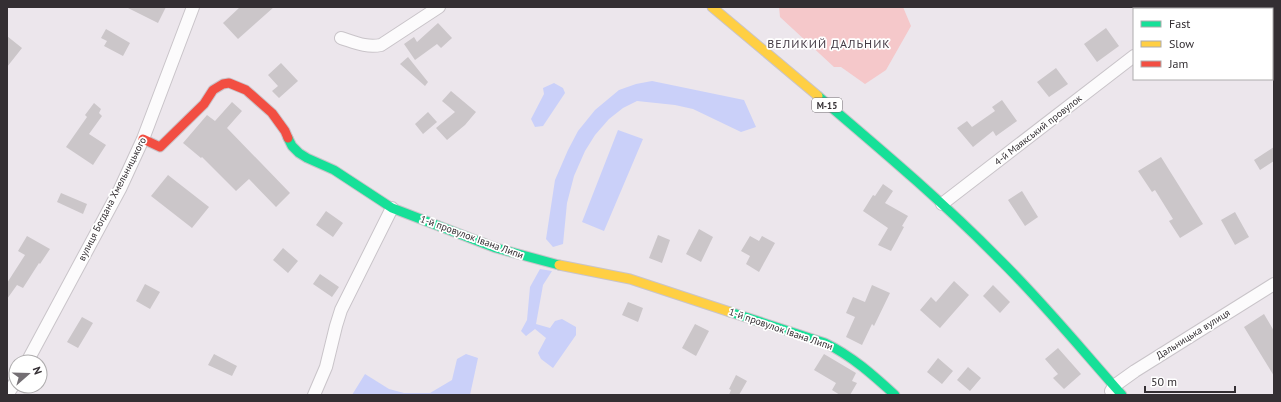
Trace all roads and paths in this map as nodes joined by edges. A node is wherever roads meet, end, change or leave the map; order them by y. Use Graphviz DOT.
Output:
graph roads {
  1 [pos="192,7"];
  2 [pos="439,7"];
  3 [pos="712,7"];
  4 [pos="341,38"];
  5 [pos="1133,57"];
  6 [pos="143,139"];
  7 [pos="942,204"];
  8 [pos="392,208"];
  9 [pos="1274,284"];
  10 [pos="31,354"];
  11 [pos="1115,392"];
  12 [pos="314,395"];
  13 [pos="895,395"];
  1 -- 6 [label="street, вулиця Богдана Хмельницького"];
  2 -- 4 [label="street"];
  3 -- 7 [label="main road, М-15"];
  5 -- 7 [label="street, 4-й Маякський провулок"];
  6 -- 8 [label="main road, 1-й провулок Івана Липи"];
  6 -- 10 [label="street, вулиця Богдана Хмельницького"];
  7 -- 11 [label="main road, М-15"];
  8 -- 12 [label="street"];
  8 -- 13 [label="main road, 1-й провулок Івана Липи"];
  9 -- 11 [label="street, Дальницька вулиця"];
}
